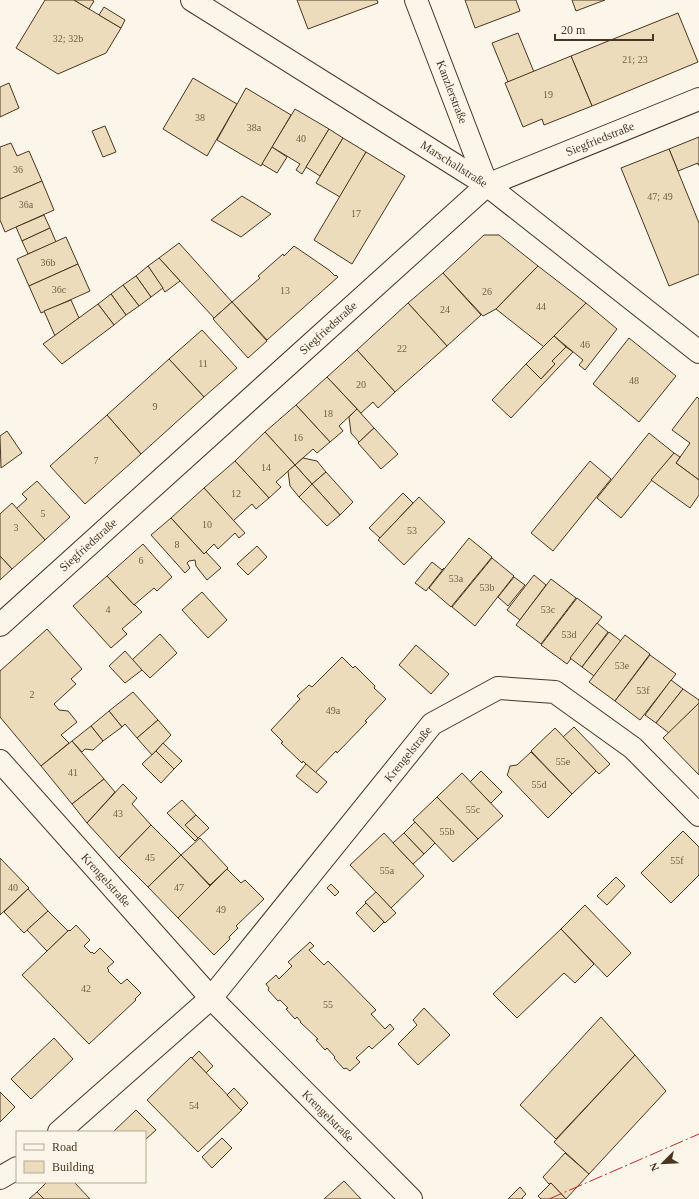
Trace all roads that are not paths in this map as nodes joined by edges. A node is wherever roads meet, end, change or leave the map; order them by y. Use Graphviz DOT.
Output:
graph roads {
  1 [pos="192,0"];
  2 [pos="416,0"];
  3 [pos="699,99"];
  4 [pos="487,185"];
  5 [pos="699,352"];
  6 [pos="0,625"];
  7 [pos="0,761"];
  8 [pos="699,815"];
  9 [pos="211,998"];
  10 [pos="59,1131"];
  11 [pos="16,1169"];
  12 [pos="0,1178"];
  13 [pos="411,1199"];
  1 -- 4 [label="street, Marschallstraße"];
  2 -- 4 [label="street, Kanzlerstraße"];
  3 -- 4 [label="street, Siegfriedstraße"];
  4 -- 5 [label="street, Marschallstraße"];
  4 -- 6 [label="street, Siegfriedstraße"];
  7 -- 9 [label="street, Krengelstraße"];
  8 -- 9 [label="street, Krengelstraße"];
  9 -- 10 [label="street, Krengelstraße"];
  9 -- 13 [label="street, Krengelstraße"];
  11 -- 12 [label="street"];
}
